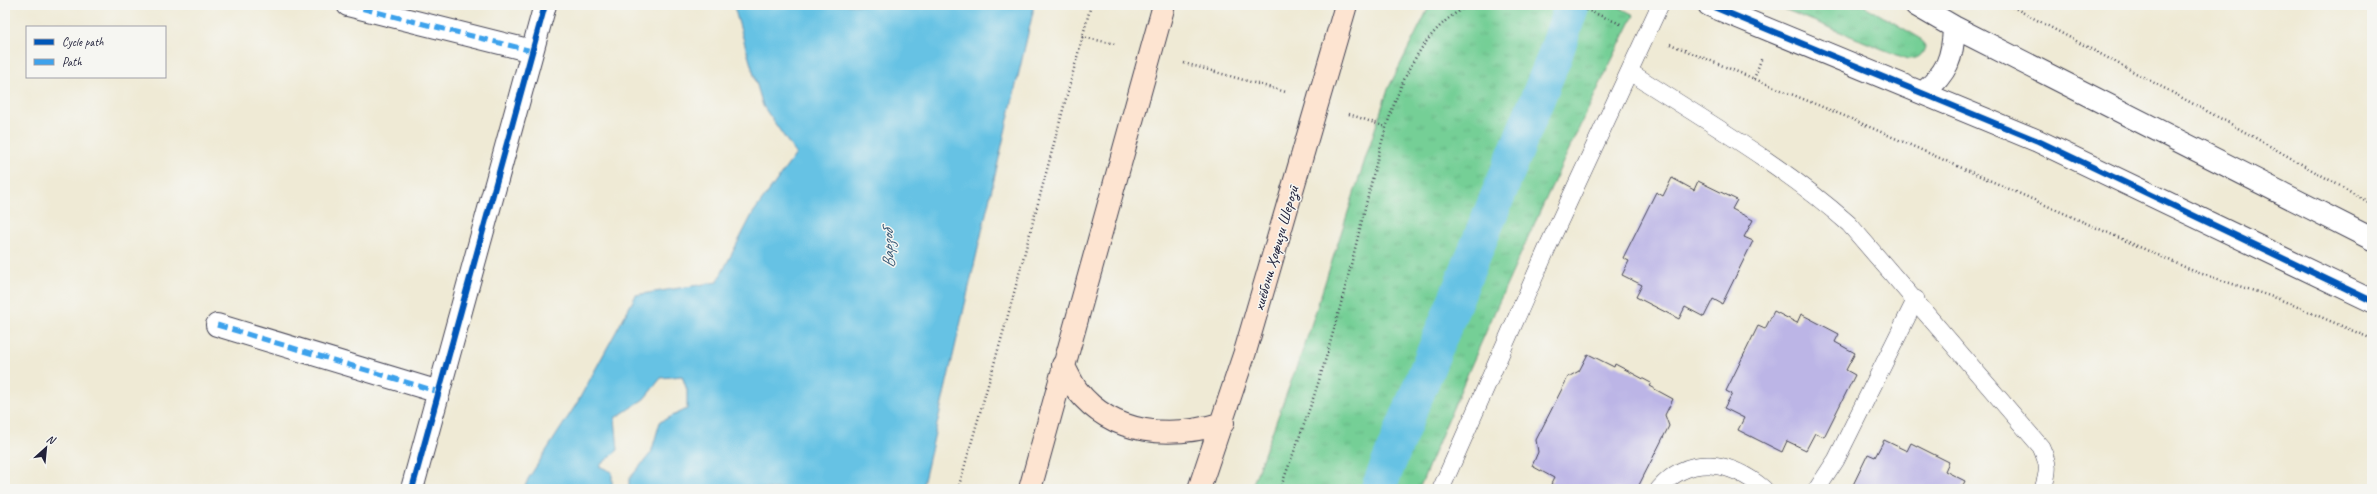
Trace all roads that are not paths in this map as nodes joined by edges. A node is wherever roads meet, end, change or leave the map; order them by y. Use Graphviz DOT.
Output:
graph roads {
  1 [pos="348,5"];
  2 [pos="545,5"];
  3 [pos="1164,5"];
  4 [pos="1346,5"];
  5 [pos="1660,5"];
  6 [pos="1709,5"];
  7 [pos="1916,5"];
  8 [pos="1954,27"];
  9 [pos="532,52"];
  10 [pos="1630,72"];
  11 [pos="1923,93"];
  12 [pos="2370,235"];
  13 [pos="1916,299"];
  14 [pos="2372,300"];
  15 [pos="217,325"];
  16 [pos="1063,365"];
  17 [pos="439,392"];
  18 [pos="1223,422"];
  19 [pos="412,489"];
  20 [pos="1030,489"];
  21 [pos="1199,489"];
  22 [pos="1441,489"];
  23 [pos="1659,489"];
  24 [pos="1764,489"];
  25 [pos="1817,489"];
  26 [pos="2043,489"];
  1 -- 9 [label="street"];
  2 -- 9 [label="street"];
  3 -- 16 [label="main road"];
  4 -- 18 [label="main road, хиёбони Ҳофизи Шерозӣ"];
  5 -- 10 [label="lane"];
  6 -- 11 [label="street"];
  7 -- 8 [label="street"];
  8 -- 11 [label="street"];
  8 -- 12 [label="street"];
  9 -- 17 [label="street"];
  10 -- 13 [label="lane"];
  10 -- 22 [label="lane"];
  11 -- 14 [label="street"];
  13 -- 25 [label="lane"];
  13 -- 26 [label="lane"];
  15 -- 17 [label="street"];
  16 -- 18 [label="main road"];
  16 -- 20 [label="main road"];
  17 -- 19 [label="street"];
  18 -- 21 [label="main road, хиёбони Ҳофизи Шерозӣ"];
  23 -- 24 [label="lane"];
}
